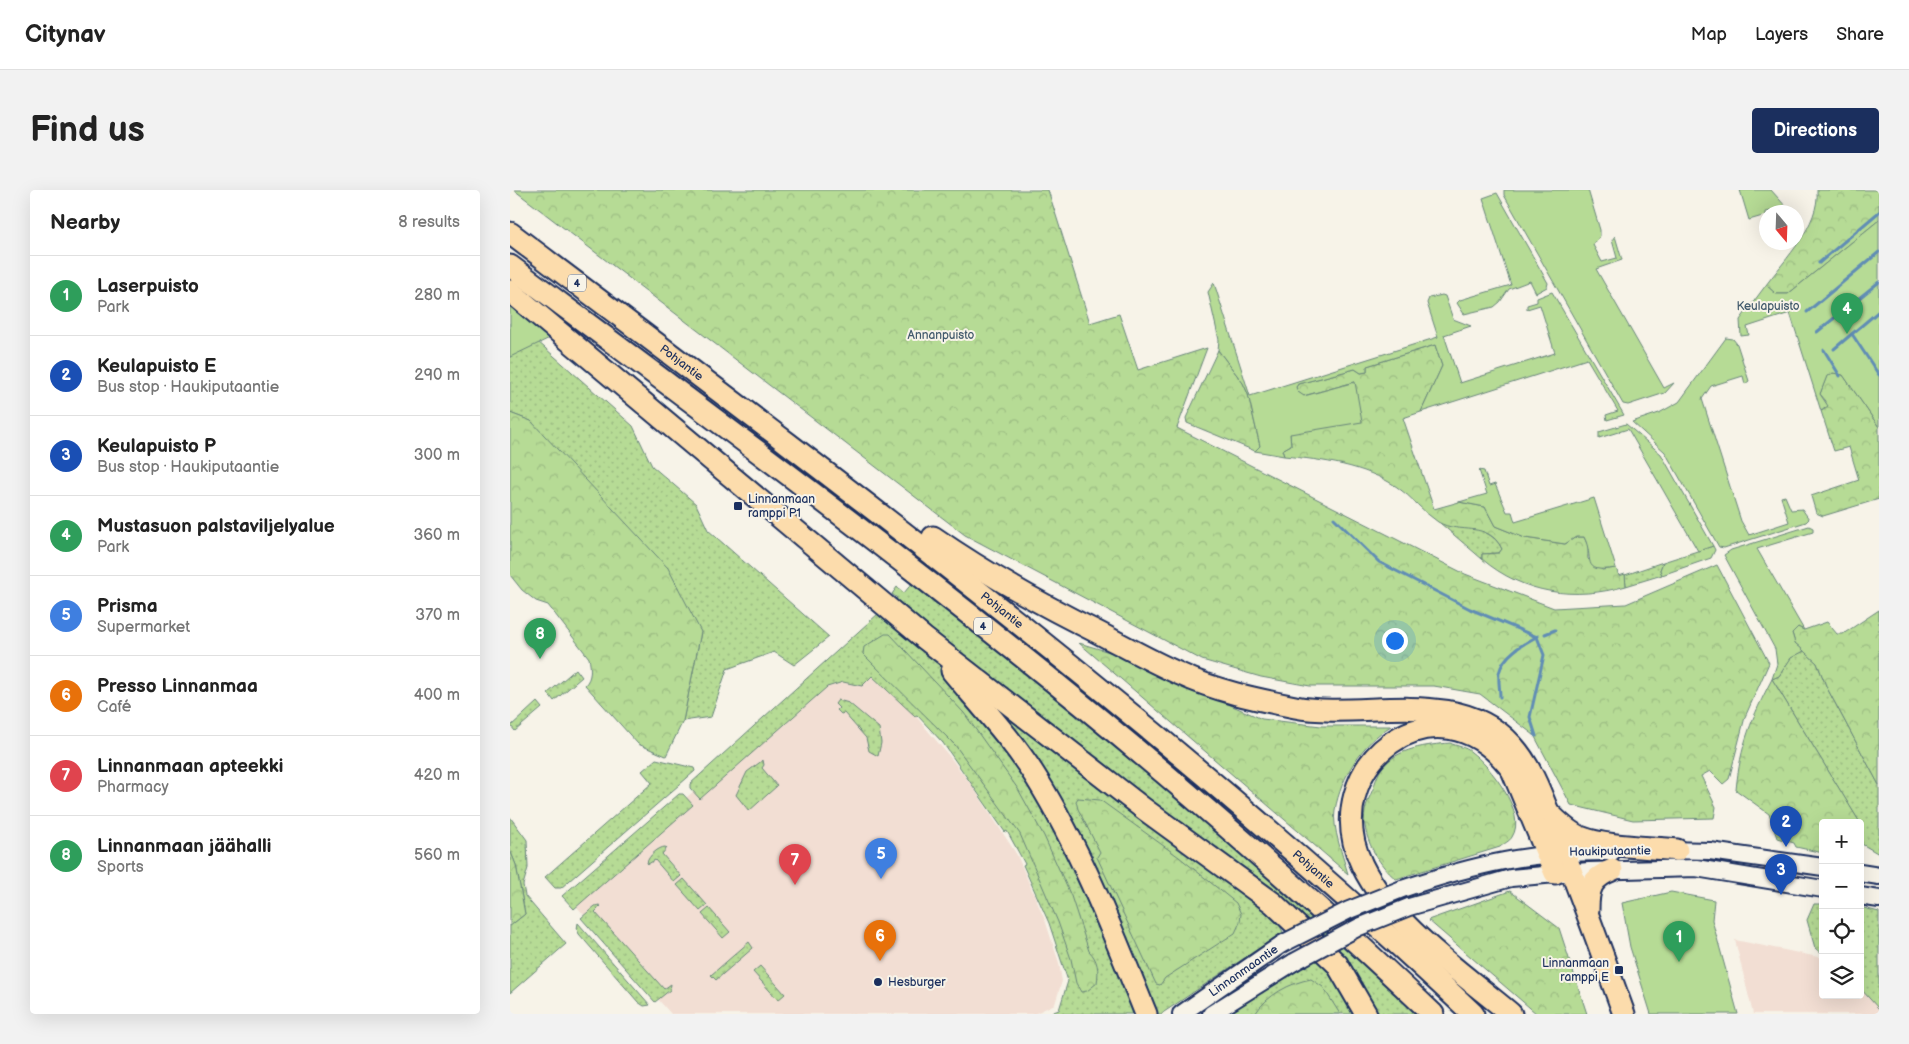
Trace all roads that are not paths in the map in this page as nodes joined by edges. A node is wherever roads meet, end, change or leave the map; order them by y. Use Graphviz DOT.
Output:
graph roads {
  1 [pos="510,233"];
  2 [pos="510,266"];
  3 [pos="510,291"];
  4 [pos="846,487"];
  5 [pos="924,638"];
  6 [pos="1548,811"];
  7 [pos="1677,850"];
  8 [pos="1556,852"];
  9 [pos="1819,866"];
  10 [pos="1612,870"];
  11 [pos="1564,873"];
  12 [pos="1864,874"];
  13 [pos="1879,876"];
  14 [pos="1819,888"];
  15 [pos="1402,889"];
  16 [pos="1864,897"];
  17 [pos="1879,899"];
  18 [pos="1409,907"];
  19 [pos="1588,918"];
  20 [pos="1146,1013"];
  21 [pos="1180,1014"];
  22 [pos="1211,1014"];
  23 [pos="1366,1014"];
  24 [pos="1434,1014"];
  25 [pos="1473,1014"];
  26 [pos="1511,1014"];
  27 [pos="1624,1014"];
  1 -- 4 [label="highway, Pohjantie / 4"];
  2 -- 24 [label="highway, Pohjantie / 4"];
  3 -- 5 [label="highway"];
  4 -- 6 [label="highway"];
  4 -- 25 [label="highway, Pohjantie / 4"];
  5 -- 20 [label="highway"];
  5 -- 23 [label="highway"];
  6 -- 7 [label="highway"];
  6 -- 8 [label="highway"];
  7 -- 8 [label="main road, Haukiputaantie"];
  7 -- 9 [label="main road, Haukiputaantie"];
  8 -- 11 [label="highway"];
  8 -- 15 [label="main road, Haukiputaantie"];
  8 -- 26 [label="highway"];
  10 -- 11 [label="main road, Haukiputaantie"];
  10 -- 14 [label="main road, Haukiputaantie"];
  10 -- 19 [label="highway"];
  11 -- 18 [label="main road, Haukiputaantie"];
  11 -- 19 [label="highway"];
  12 -- 13 [label="main road"];
  15 -- 21 [label="main road, Linnanmaantie, bridge"];
  16 -- 17 [label="main road"];
  18 -- 22 [label="main road, Linnanmaantie, bridge"];
  19 -- 27 [label="highway"];
}
